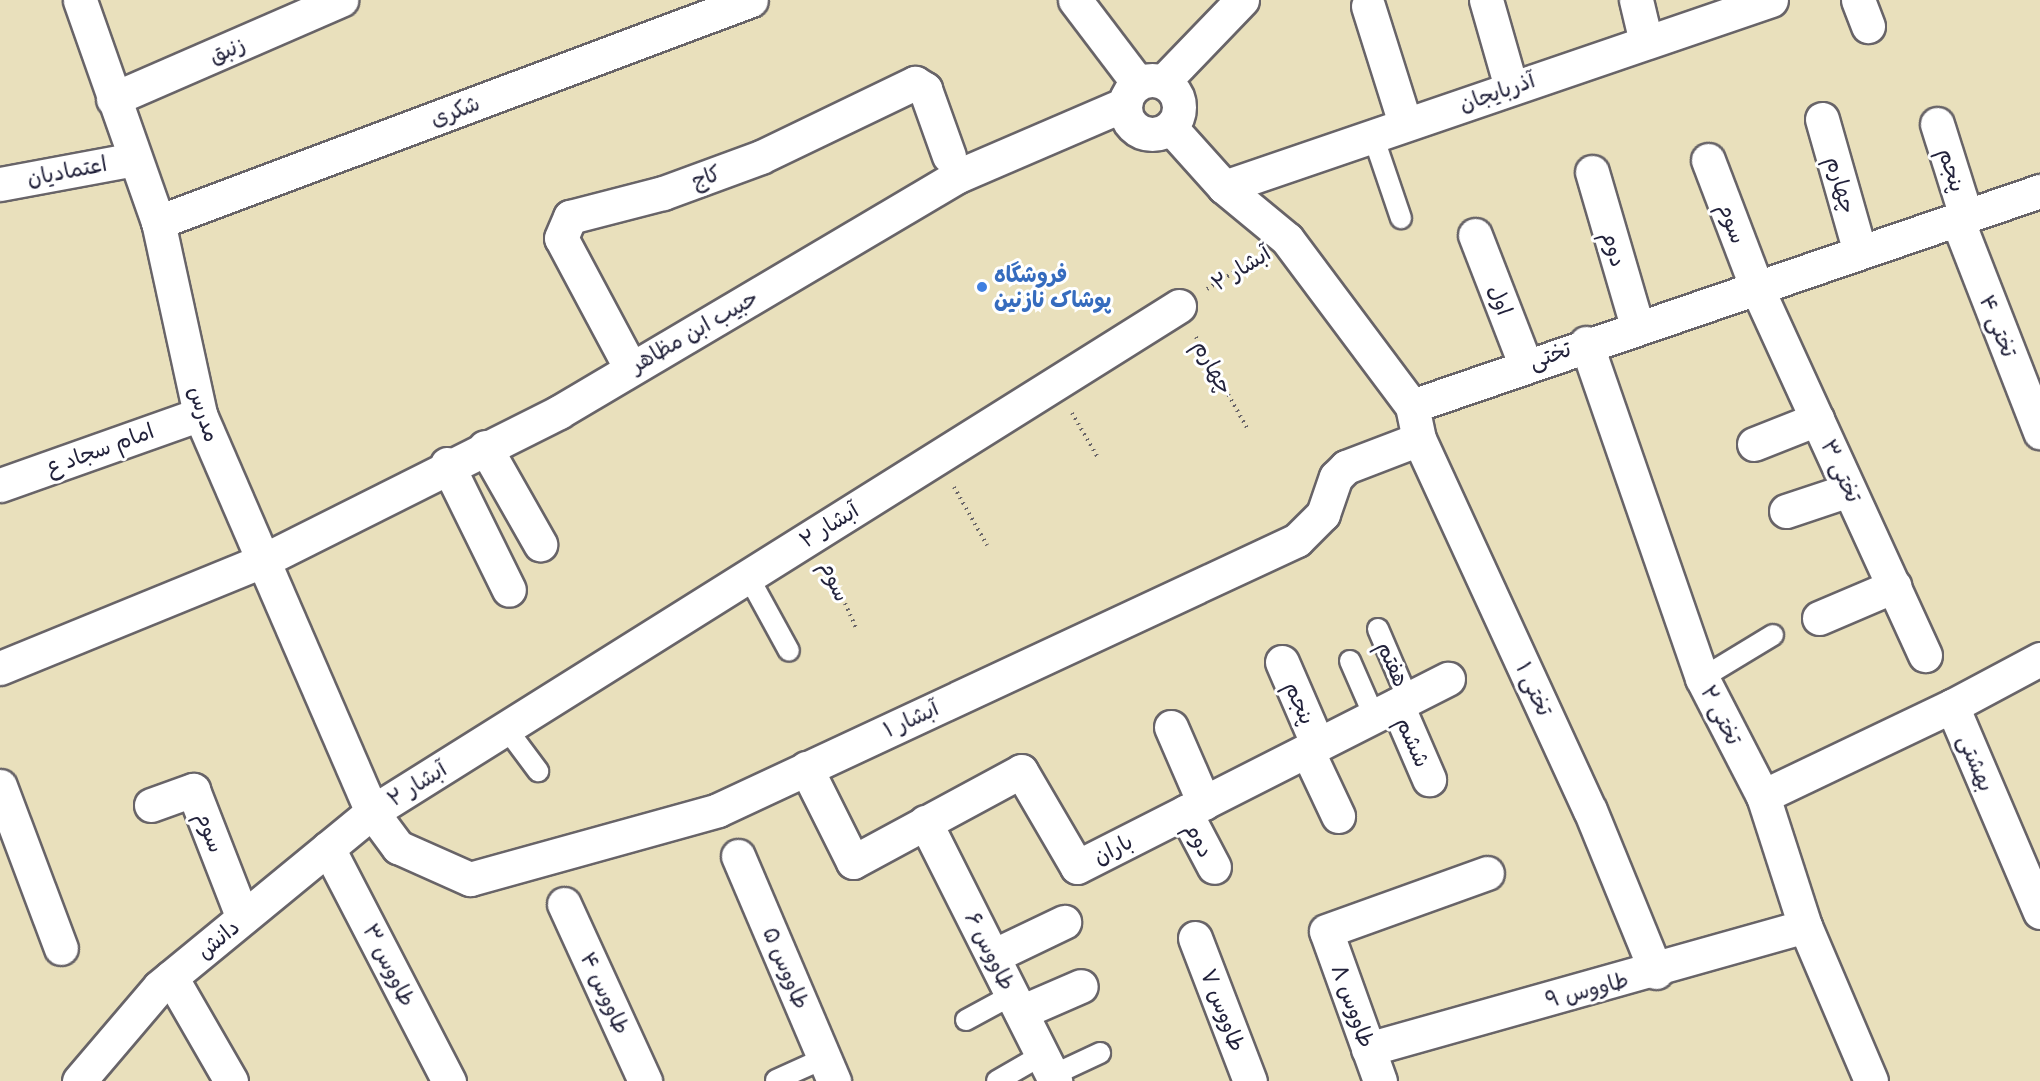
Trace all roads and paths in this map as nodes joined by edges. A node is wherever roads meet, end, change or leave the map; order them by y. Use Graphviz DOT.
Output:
graph roads {
  1 [pos="80,0"];
  2 [pos="341,0"];
  3 [pos="751,0"];
  4 [pos="1075,0"];
  5 [pos="1242,0"];
  6 [pos="1486,0"];
  7 [pos="1636,0"];
  8 [pos="1771,0"];
  9 [pos="1368,6"];
  10 [pos="1715,9"];
  11 [pos="1646,42"];
  12 [pos="1511,87"];
  13 [pos="1142,90"];
  14 [pos="113,99"];
  15 [pos="1822,119"];
  16 [pos="1405,123"];
  17 [pos="1937,124"];
  18 [pos="1171,128"];
  19 [pos="1372,133"];
  20 [pos="949,156"];
  21 [pos="135,159"];
  22 [pos="1708,160"];
  23 [pos="1592,172"];
  24 [pos="0,184"];
  25 [pos="1224,188"];
  26 [pos="2040,191"];
  27 [pos="1961,217"];
  28 [pos="1401,218"];
  29 [pos="158,222"];
  30 [pos="1476,236"];
  31 [pos="1287,239"];
  32 [pos="1860,252"];
  33 [pos="1756,286"];
  34 [pos="1179,306"];
  35 [pos="1637,326"];
  36 [pos="1586,343"];
  37 [pos="1525,364"];
  38 [pos="630,367"];
  39 [pos="1055,384"];
  40 [pos="1412,406"];
  41 [pos="200,414"];
  42 [pos="1817,419"];
  43 [pos="2039,425"];
  44 [pos="1247,428"];
  45 [pos="1419,439"];
  46 [pos="1754,444"];
  47 [pos="485,447"];
  48 [pos="1097,456"];
  49 [pos="937,458"];
  50 [pos="447,464"];
  51 [pos="0,485"];
  52 [pos="1849,490"];
  53 [pos="1786,511"];
  54 [pos="814,535"];
  55 [pos="540,544"];
  56 [pos="987,545"];
  57 [pos="264,560"];
  58 [pos="748,576"];
  59 [pos="1894,586"];
  60 [pos="509,590"];
  61 [pos="1819,618"];
  62 [pos="856,628"];
  63 [pos="1378,629"];
  64 [pos="1773,635"];
  65 [pos="789,651"];
  66 [pos="1925,655"];
  67 [pos="2040,659"];
  68 [pos="1350,661"];
  69 [pos="1282,662"];
  70 [pos="0,668"];
  71 [pos="1702,678"];
  72 [pos="1448,679"];
  73 [pos="1393,706"];
  74 [pos="1952,706"];
  75 [pos="1171,727"];
  76 [pos="506,728"];
  77 [pos="1313,747"];
  78 [pos="806,768"];
  79 [pos="537,771"];
  80 [pos="1429,779"];
  81 [pos="0,786"];
  82 [pos="1763,795"];
  83 [pos="151,805"];
  84 [pos="1194,808"];
  85 [pos="372,812"];
  86 [pos="1338,816"];
  87 [pos="925,822"];
  88 [pos="328,848"];
  89 [pos="738,856"];
  90 [pos="1214,867"];
  91 [pos="1487,873"];
  92 [pos="564,904"];
  93 [pos="2040,912"];
  94 [pos="243,918"];
  95 [pos="1064,922"];
  96 [pos="1805,926"];
  97 [pos="1195,939"];
  98 [pos="61,948"];
  99 [pos="993,956"];
  100 [pos="1656,972"];
  101 [pos="171,977"];
  102 [pos="1081,986"];
  103 [pos="1016,1003"];
  104 [pos="966,1020"];
  105 [pos="1368,1049"];
  106 [pos="1100,1053"];
  107 [pos="829,1069"];
  108 [pos="1050,1070"];
  109 [pos="776,1080"];
  110 [pos="79,1081"];
  111 [pos="231,1081"];
  112 [pos="449,1081"];
  113 [pos="645,1081"];
  114 [pos="997,1081"];
  115 [pos="1250,1081"];
  116 [pos="1380,1081"];
  117 [pos="1870,1081"];
  1 -- 14 [label="street, مدرس"];
  2 -- 14 [label="street, زنبق"];
  3 -- 29 [label="street, شکری"];
  4 -- 13 [label="street"];
  5 -- 13 [label="street, حبیب ابن مظاهر"];
  6 -- 12 [label="street"];
  7 -- 11 [label="street"];
  8 -- 10 [label="street, آذربایجان"];
  9 -- 16 [label="street"];
  10 -- 11 [label="street, آذربایجان"];
  11 -- 12 [label="street, آذربایجان"];
  12 -- 16 [label="street, آذربایجان"];
  13 -- 18 [label="street"];
  13 -- 18 [label="street"];
  13 -- 38 [label="street, حبیب ابن مظاهر"];
  14 -- 21 [label="street, مدرس"];
  15 -- 32 [label="street, چهارم"];
  16 -- 19 [label="street, آذربایجان"];
  17 -- 27 [label="street, پنجم"];
  18 -- 25 [label="street"];
  19 -- 25 [label="street, آذربایجان"];
  19 -- 28 [label="lane"];
  20 -- 38 [label="street, کاج"];
  21 -- 24 [label="street, اعتمادیان"];
  21 -- 29 [label="street, مدرس"];
  22 -- 33 [label="street, سوم"];
  23 -- 35 [label="street, دوم"];
  25 -- 31 [label="street"];
  26 -- 27 [label="street, تختی"];
  27 -- 32 [label="street, تختی"];
  27 -- 43 [label="street, تختی ۴"];
  29 -- 41 [label="street, مدرس"];
  30 -- 37 [label="street, اول"];
  31 -- 34 [label="path, آبشار ۲"];
  31 -- 40 [label="street"];
  32 -- 33 [label="street, تختی"];
  33 -- 35 [label="street, تختی"];
  33 -- 42 [label="street, تختی ۳"];
  34 -- 39 [label="street, آبشار ۲"];
  34 -- 44 [label="path, چهارم"];
  35 -- 36 [label="street, تختی"];
  36 -- 37 [label="street, تختی"];
  36 -- 71 [label="street, تختی ۲"];
  37 -- 40 [label="street, تختی"];
  38 -- 47 [label="street, حبیب ابن مظاهر"];
  39 -- 48 [label="path"];
  39 -- 49 [label="street, آبشار ۲"];
  40 -- 45 [label="street, تختی ۱"];
  41 -- 51 [label="street, امام سجاد ع"];
  41 -- 57 [label="street, مدرس"];
  42 -- 46 [label="street"];
  42 -- 52 [label="street, تختی ۳"];
  45 -- 78 [label="street, آبشار ۱"];
  45 -- 100 [label="street, تختی ۱"];
  47 -- 50 [label="street, حبیب ابن مظاهر"];
  47 -- 55 [label="street"];
  49 -- 54 [label="street, آبشار ۲"];
  49 -- 56 [label="path"];
  50 -- 57 [label="street, حبیب ابن مظاهر"];
  50 -- 60 [label="street"];
  52 -- 53 [label="street"];
  52 -- 59 [label="street, تختی ۳"];
  54 -- 58 [label="street, آبشار ۲"];
  54 -- 62 [label="path, سوم"];
  57 -- 70 [label="street, حبیب ابن مظاهر"];
  57 -- 85 [label="street, مدرس"];
  58 -- 65 [label="lane"];
  58 -- 76 [label="street, آبشار ۲"];
  59 -- 61 [label="street"];
  59 -- 66 [label="street, تختی ۳"];
  63 -- 73 [label="lane, هفتم"];
  64 -- 71 [label="lane"];
  67 -- 74 [label="street, بهشتی"];
  68 -- 73 [label="lane"];
  69 -- 77 [label="street, پنجم"];
  71 -- 82 [label="street, تختی ۲"];
  72 -- 73 [label="street, باران"];
  73 -- 77 [label="street, باران"];
  73 -- 80 [label="street, ششم"];
  74 -- 82 [label="street"];
  74 -- 93 [label="street, بهشتی"];
  75 -- 84 [label="street"];
  76 -- 79 [label="lane"];
  76 -- 85 [label="street, آبشار ۲"];
  77 -- 84 [label="street, باران"];
  77 -- 86 [label="street"];
  78 -- 85 [label="street, آبشار ۱"];
  78 -- 87 [label="street, باران"];
  81 -- 98 [label="street"];
  82 -- 96 [label="street, تختی ۲"];
  83 -- 94 [label="street, سوم"];
  84 -- 87 [label="street, باران"];
  84 -- 90 [label="street, دوم"];
  85 -- 88 [label="street, دانش"];
  87 -- 99 [label="street, طاووس ۶"];
  88 -- 94 [label="street, دانش"];
  88 -- 112 [label="street, طاووس ۳"];
  89 -- 107 [label="street, طاووس ۵"];
  91 -- 105 [label="street, طاووس ۸"];
  92 -- 113 [label="street, طاووس ۴"];
  94 -- 101 [label="street, دانش"];
  95 -- 99 [label="street"];
  96 -- 100 [label="street, طاووس ۹"];
  96 -- 117 [label="street, تختی ۲"];
  97 -- 115 [label="street, طاووس ۷"];
  99 -- 103 [label="street, طاووس ۶"];
  100 -- 105 [label="street, طاووس ۹"];
  101 -- 110 [label="street, دانش"];
  101 -- 111 [label="street"];
  102 -- 103 [label="street"];
  103 -- 104 [label="lane"];
  103 -- 108 [label="street, طاووس ۶"];
  105 -- 116 [label="street, طاووس ۸"];
  106 -- 108 [label="lane"];
  107 -- 109 [label="lane"];
  108 -- 114 [label="lane"];
}
